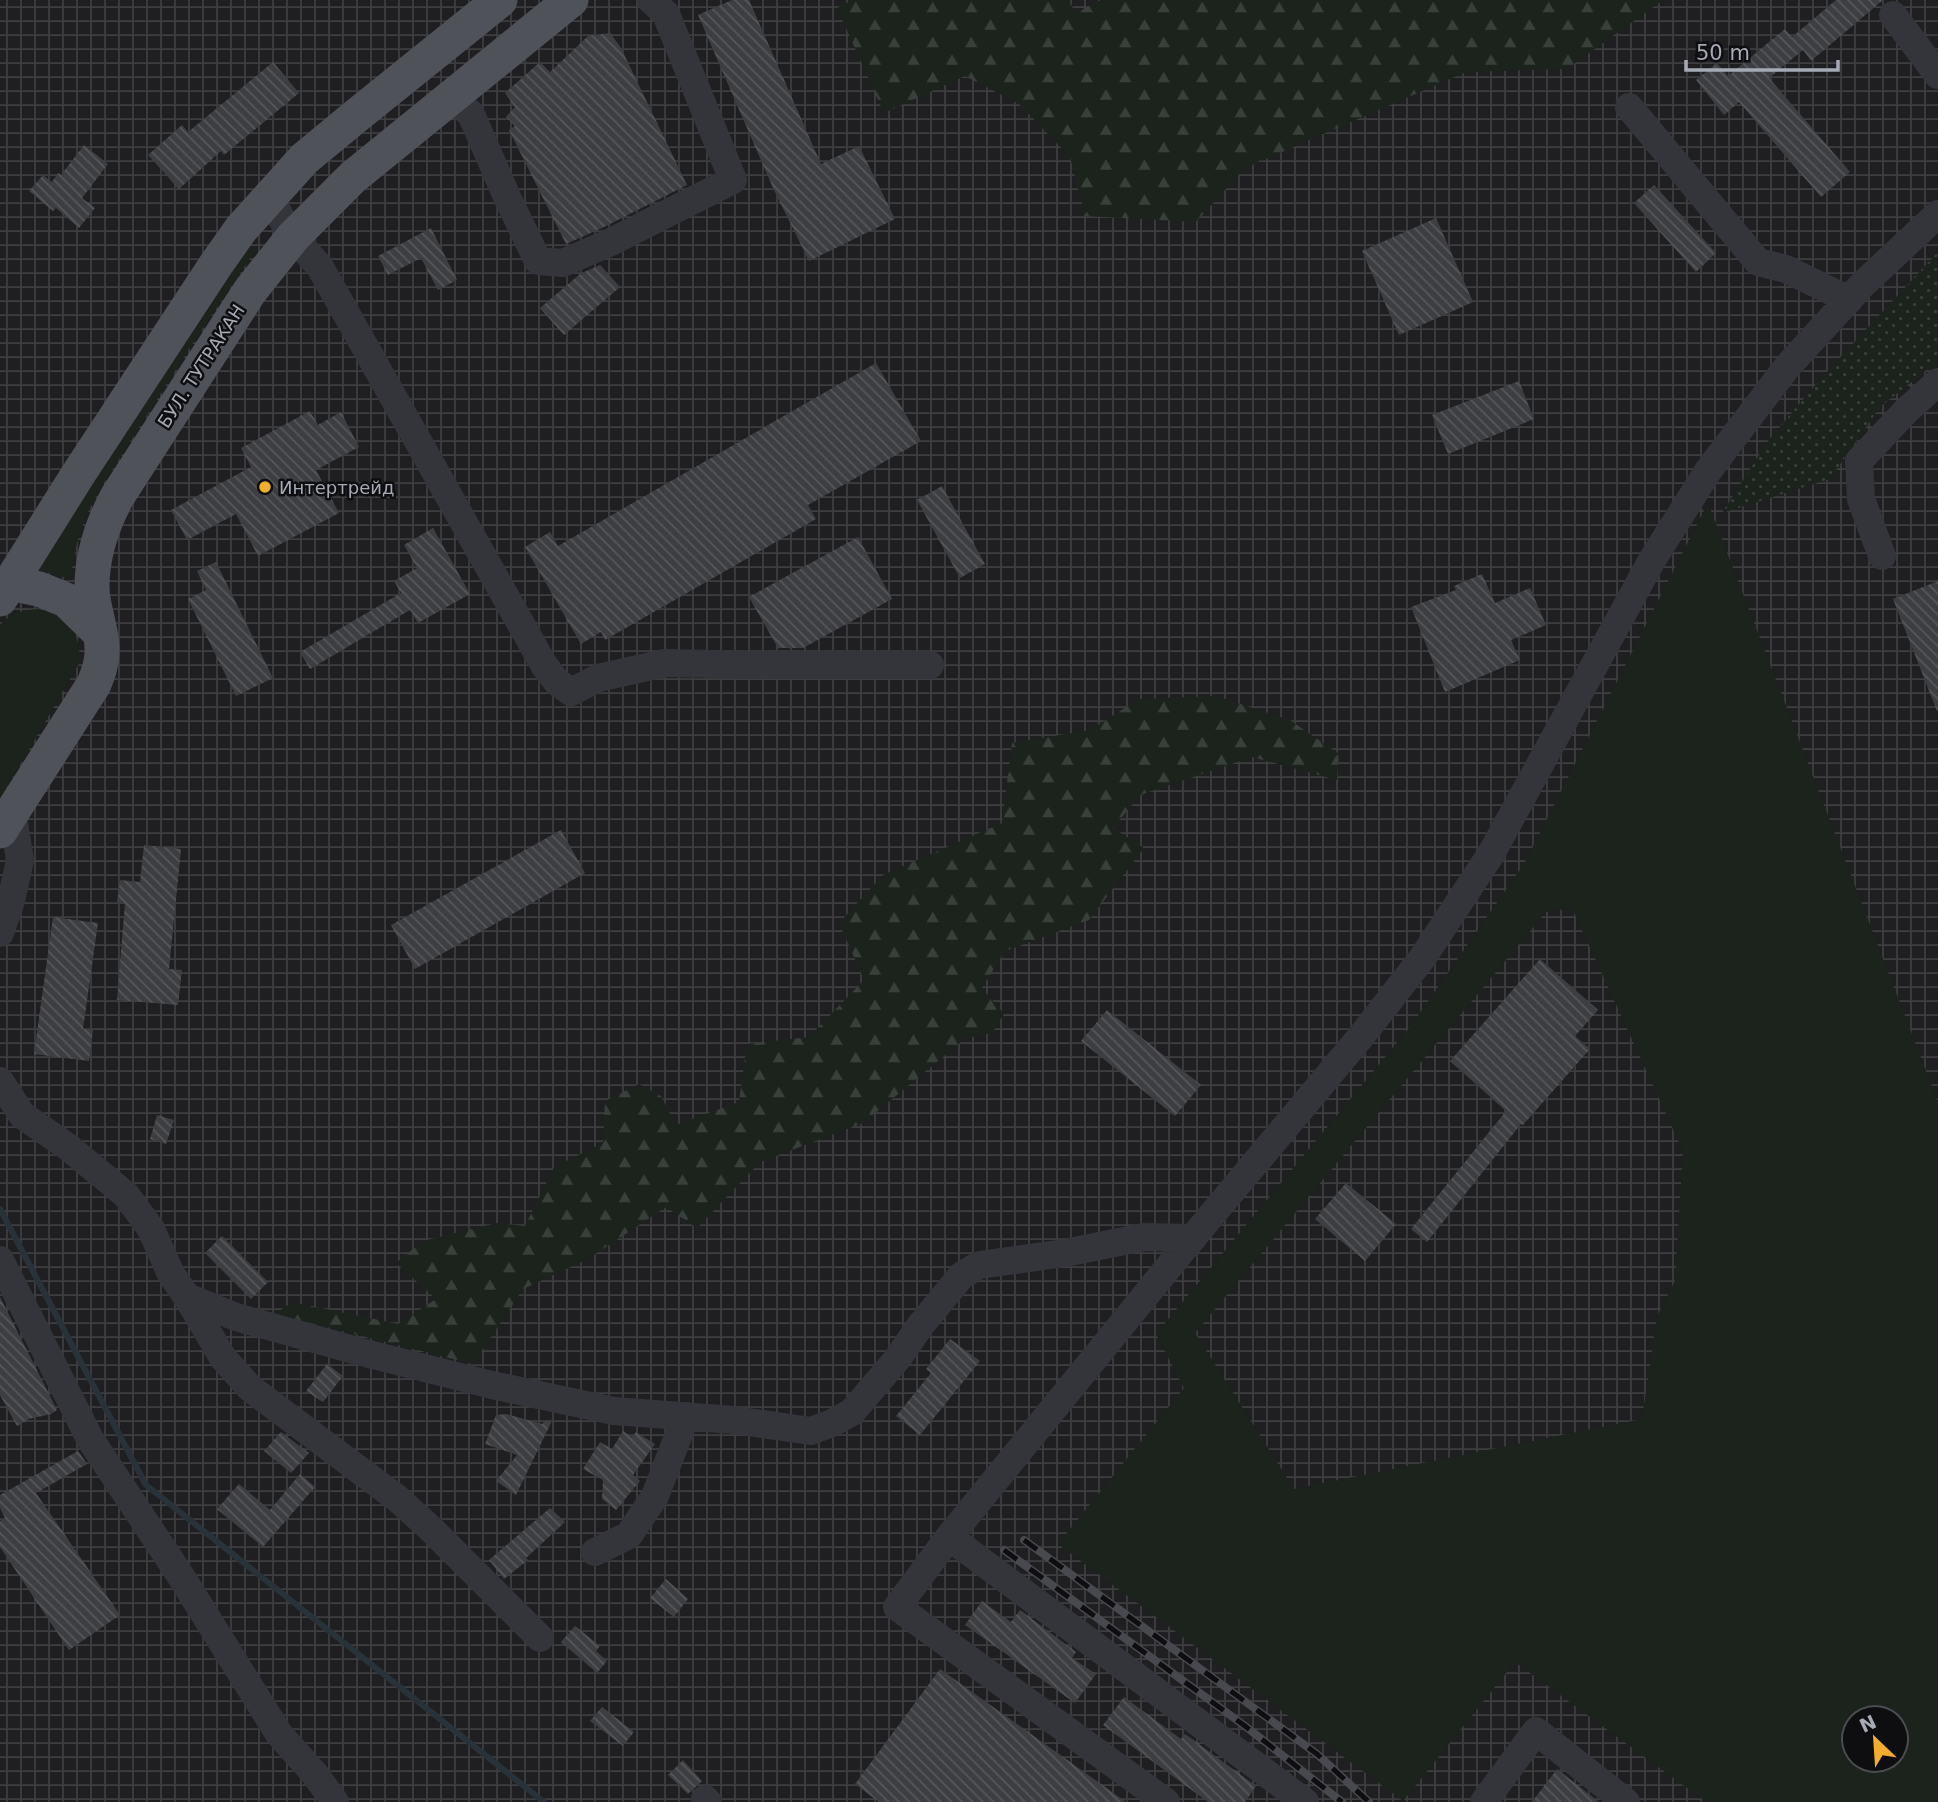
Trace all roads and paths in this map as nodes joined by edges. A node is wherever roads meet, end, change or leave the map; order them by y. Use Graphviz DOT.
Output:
graph roads {
  1 [pos="500,0"];
  2 [pos="571,0"];
  3 [pos="651,0"];
  4 [pos="1893,15"];
  5 [pos="1938,75"];
  6 [pos="451,97"];
  7 [pos="1629,107"];
  8 [pos="269,198"];
  9 [pos="1938,214"];
  10 [pos="293,237"];
  11 [pos="1849,300"];
  12 [pos="1938,382"];
  13 [pos="1882,556"];
  14 [pos="3,588"];
  15 [pos="100,633"];
  16 [pos="930,666"];
  17 [pos="6,821"];
  18 [pos="0,933"];
  19 [pos="0,1081"];
  20 [pos="1193,1238"];
  21 [pos="0,1261"];
  22 [pos="187,1297"];
  23 [pos="685,1416"];
  24 [pos="949,1537"];
  25 [pos="595,1552"];
  26 [pos="540,1638"];
  27 [pos="335,1802"];
  28 [pos="1166,1802"];
  29 [pos="1305,1802"];
  30 [pos="1484,1802"];
  31 [pos="1626,1802"];
  1 -- 8 [label="main road"];
  2 -- 6 [label="main road, БУЛ. ТУТРАКАН"];
  3 -- 6 [label="street"];
  4 -- 5 [label="street"];
  6 -- 10 [label="main road, БУЛ. ТУТРАКАН"];
  7 -- 11 [label="street"];
  8 -- 10 [label="street"];
  8 -- 14 [label="main road"];
  9 -- 11 [label="street"];
  10 -- 15 [label="main road, БУЛ. ТУТРАКАН"];
  10 -- 16 [label="street"];
  11 -- 20 [label="street"];
  12 -- 13 [label="street"];
  14 -- 15 [label="main road"];
  15 -- 17 [label="main road, БУЛ. ТУТРАКАН"];
  17 -- 18 [label="street"];
  19 -- 22 [label="street"];
  20 -- 23 [label="street"];
  20 -- 24 [label="street"];
  21 -- 27 [label="street"];
  22 -- 23 [label="street"];
  22 -- 26 [label="street"];
  23 -- 25 [label="street"];
  24 -- 28 [label="street"];
  24 -- 29 [label="street"];
  30 -- 31 [label="street"];
}
